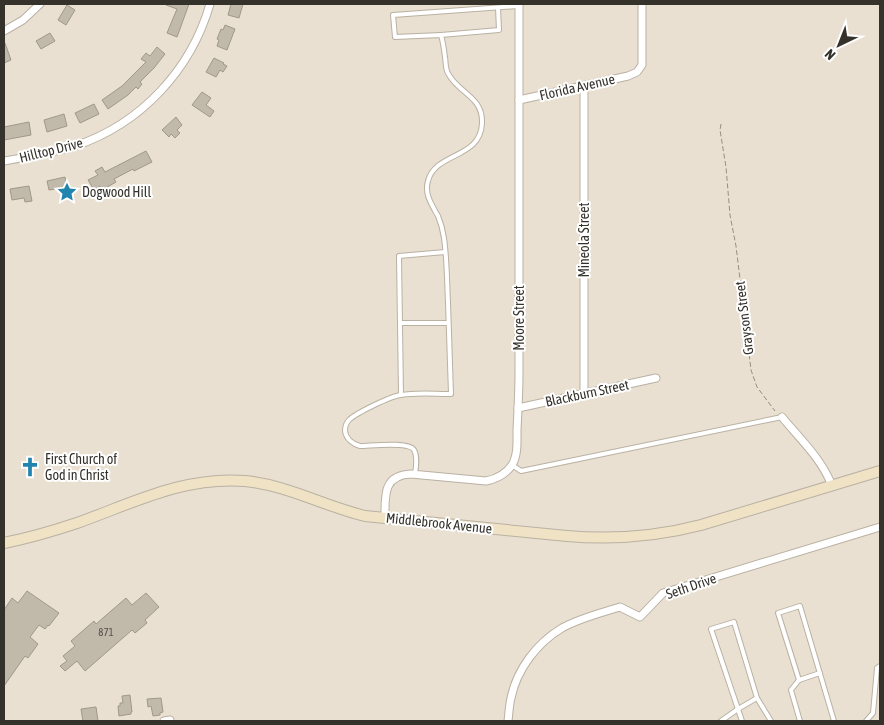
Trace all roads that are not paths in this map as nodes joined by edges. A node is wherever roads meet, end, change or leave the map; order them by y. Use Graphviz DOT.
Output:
graph roads {
  1 [pos="40,4"];
  2 [pos="210,4"];
  3 [pos="642,4"];
  4 [pos="518,5"];
  5 [pos="498,8"];
  6 [pos="4,31"];
  7 [pos="441,34"];
  8 [pos="584,86"];
  9 [pos="519,100"];
  10 [pos="4,161"];
  11 [pos="445,252"];
  12 [pos="400,323"];
  13 [pos="448,323"];
  14 [pos="656,378"];
  15 [pos="584,393"];
  16 [pos="401,395"];
  17 [pos="518,408"];
  18 [pos="782,417"];
  19 [pos="512,465"];
  20 [pos="880,471"];
  21 [pos="415,474"];
  22 [pos="832,486"];
  23 [pos="386,517"];
  24 [pos="880,528"];
  25 [pos="4,543"];
  26 [pos="880,666"];
  27 [pos="820,673"];
  28 [pos="799,680"];
  29 [pos="757,698"];
  30 [pos="738,709"];
  31 [pos="508,721"];
  32 [pos="721,721"];
  33 [pos="742,721"];
  34 [pos="772,721"];
  35 [pos="800,721"];
  36 [pos="834,721"];
  37 [pos="866,721"];
  1 -- 6 [label="street"];
  2 -- 10 [label="street, Hilltop Drive"];
  3 -- 8 [label="street, Florida Avenue"];
  4 -- 5 [label="lane"];
  4 -- 9 [label="street, Moore Street"];
  5 -- 7 [label="lane"];
  5 -- 7 [label="lane"];
  7 -- 11 [label="lane"];
  8 -- 9 [label="street, Florida Avenue"];
  8 -- 15 [label="street, Mineola Street"];
  9 -- 17 [label="street, Moore Street"];
  11 -- 12 [label="lane"];
  11 -- 13 [label="lane"];
  12 -- 13 [label="lane"];
  12 -- 16 [label="lane"];
  13 -- 16 [label="lane"];
  14 -- 15 [label="street, Blackburn Street"];
  15 -- 17 [label="street, Blackburn Street"];
  16 -- 21 [label="lane"];
  17 -- 19 [label="street, Moore Street"];
  18 -- 19 [label="lane"];
  18 -- 22 [label="street"];
  19 -- 21 [label="street"];
  20 -- 22 [label="main road, Middlebrook Avenue"];
  21 -- 23 [label="street"];
  22 -- 23 [label="main road, Middlebrook Avenue"];
  23 -- 25 [label="main road, Middlebrook Avenue"];
  24 -- 31 [label="street, Seth Drive"];
  26 -- 37 [label="lane"];
  27 -- 28 [label="lane"];
  27 -- 28 [label="lane"];
  27 -- 36 [label="lane"];
  28 -- 35 [label="lane"];
  29 -- 30 [label="lane"];
  29 -- 30 [label="lane"];
  29 -- 34 [label="lane"];
  30 -- 32 [label="lane"];
  30 -- 33 [label="lane"];
}
